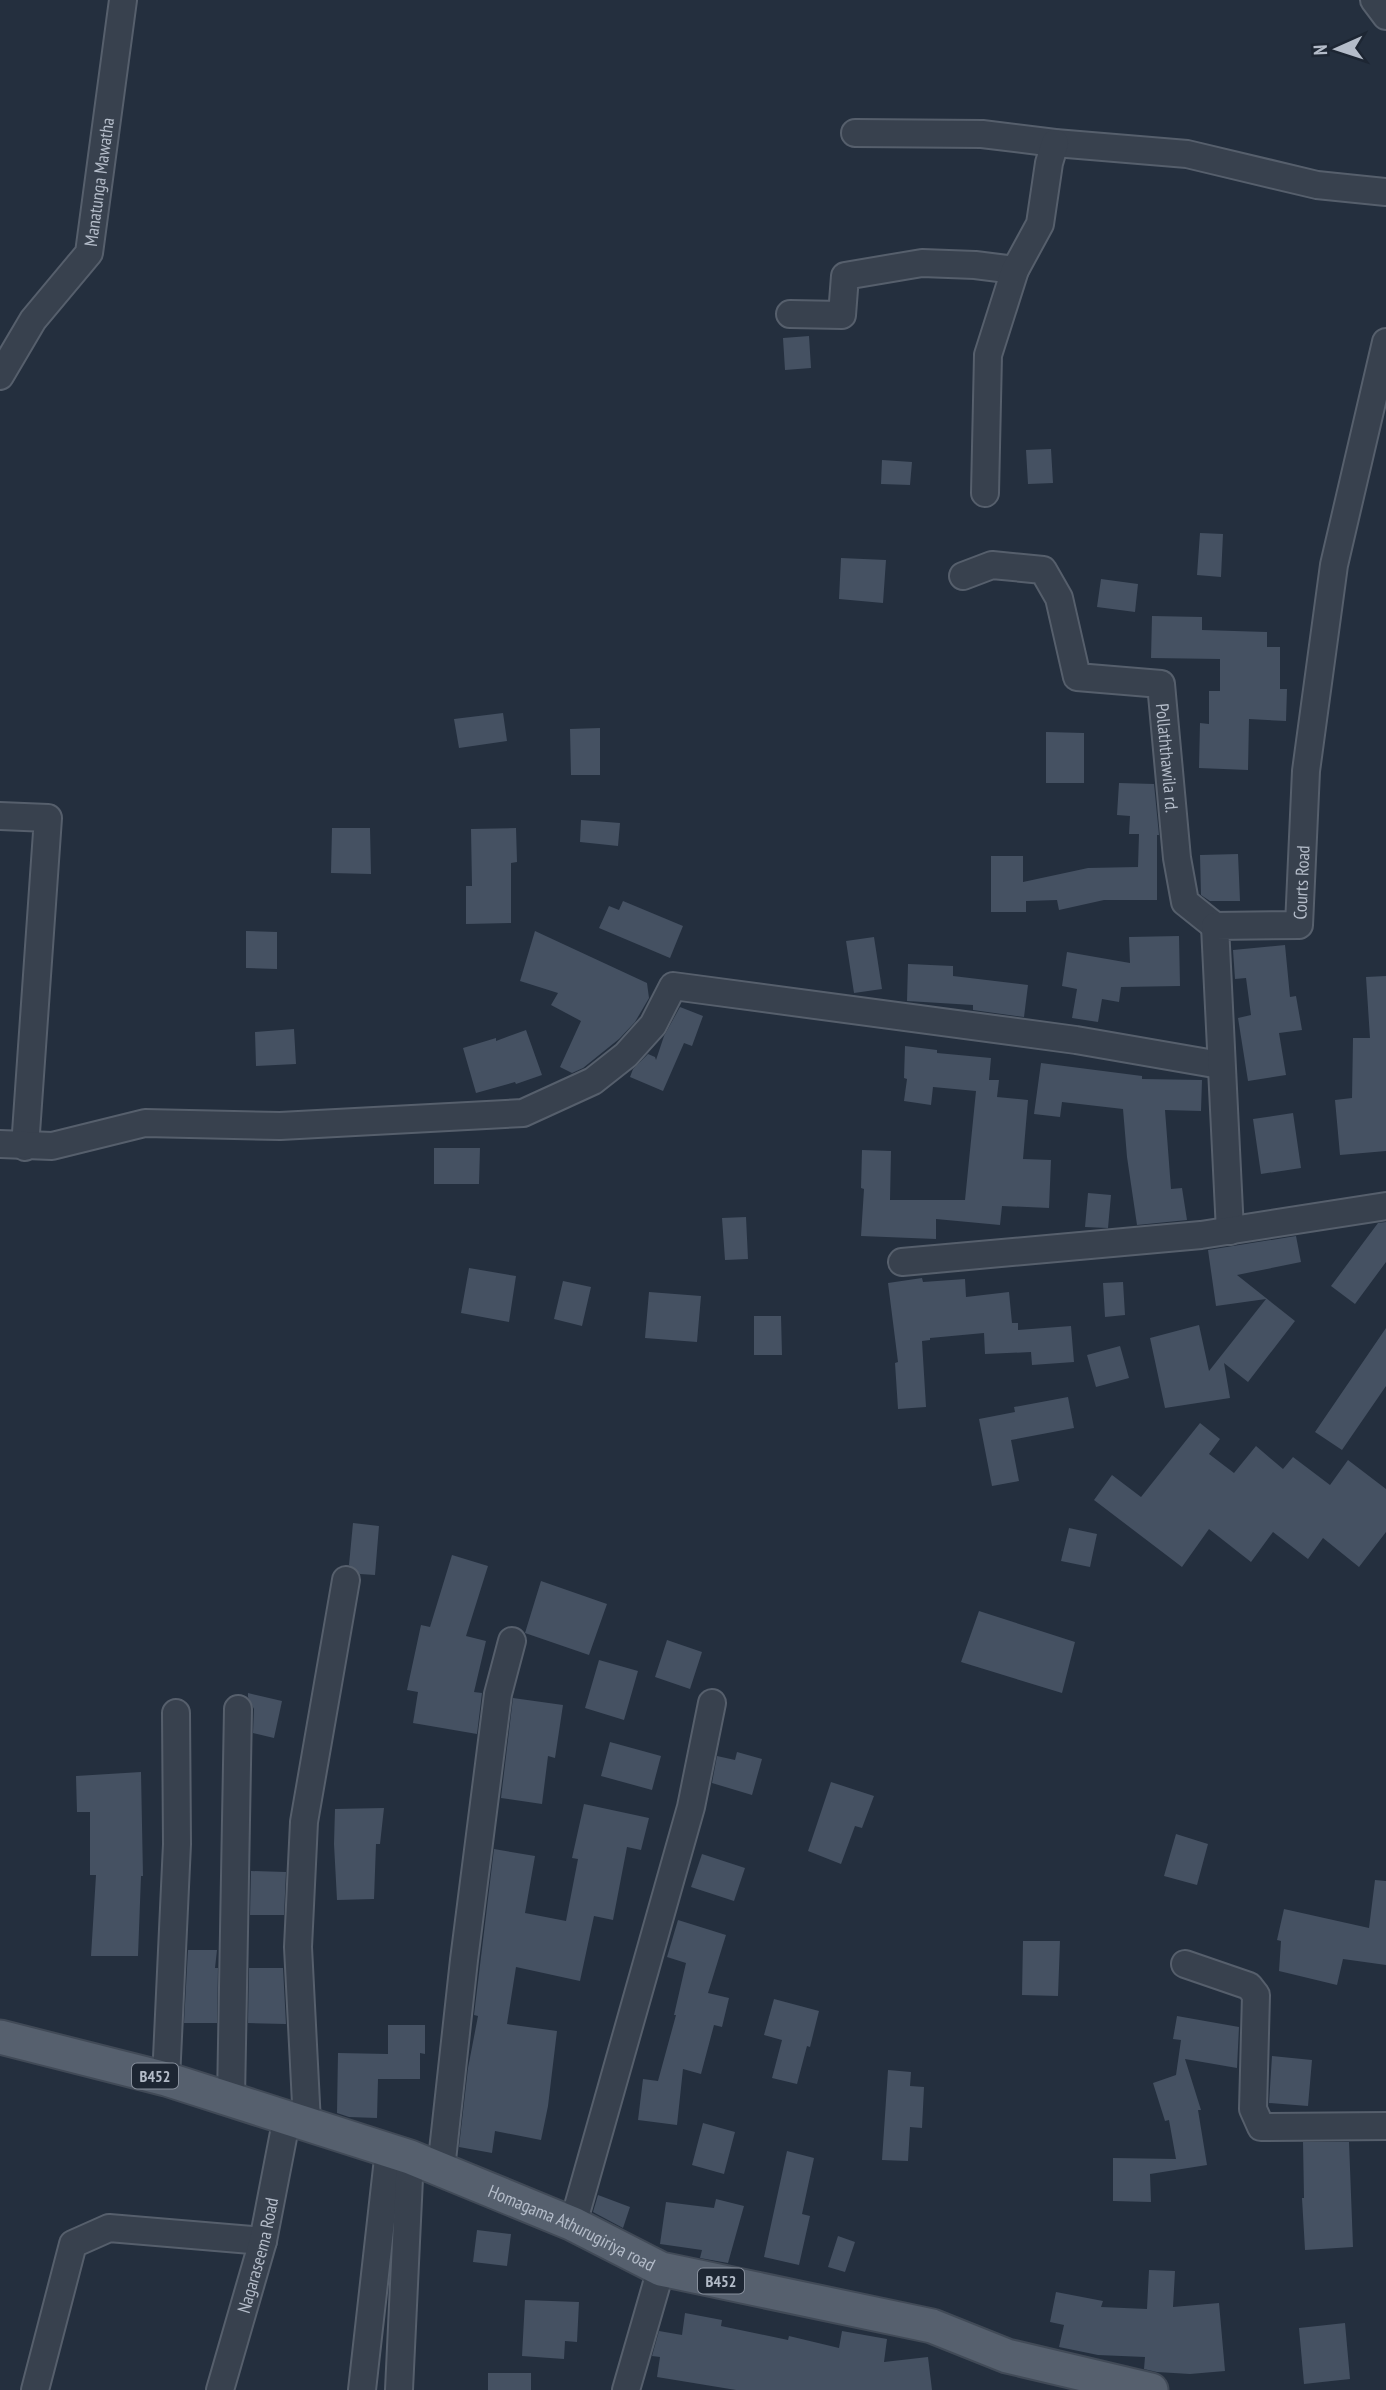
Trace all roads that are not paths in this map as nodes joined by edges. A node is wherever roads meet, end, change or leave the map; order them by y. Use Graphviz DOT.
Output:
graph roads {
  1 [pos="123,0"];
  2 [pos="1374,0"];
  3 [pos="1386,16"];
  4 [pos="855,133"];
  5 [pos="1055,143"];
  6 [pos="1386,192"];
  7 [pos="1015,270"];
  8 [pos="790,314"];
  9 [pos="1386,342"];
  10 [pos="0,376"];
  11 [pos="985,493"];
  12 [pos="963,576"];
  13 [pos="0,816"];
  14 [pos="1215,926"];
  15 [pos="1220,1065"];
  16 [pos="13,1146"];
  17 [pos="1386,1206"];
  18 [pos="1230,1231"];
  19 [pos="902,1262"];
  20 [pos="346,1580"];
  21 [pos="512,1641"];
  22 [pos="712,1703"];
  23 [pos="238,1709"];
  24 [pos="176,1713"];
  25 [pos="1185,1964"];
  26 [pos="0,2037"];
  27 [pos="166,2079"];
  28 [pos="231,2099"];
  29 [pos="297,2120"];
  30 [pos="1386,2126"];
  31 [pos="399,2154"];
  32 [pos="441,2169"];
  33 [pos="573,2224"];
  34 [pos="263,2241"];
  35 [pos="661,2269"];
  36 [pos="34,2390"];
  37 [pos="220,2390"];
  38 [pos="362,2390"];
  39 [pos="398,2390"];
  40 [pos="626,2390"];
  41 [pos="1151,2390"];
  1 -- 10 [label="street, Manatunga Mawatha"];
  2 -- 3 [label="street"];
  4 -- 5 [label="street"];
  5 -- 6 [label="street"];
  5 -- 7 [label="street"];
  7 -- 8 [label="street"];
  7 -- 11 [label="street"];
  9 -- 14 [label="street, Courts Road"];
  12 -- 14 [label="street, Pollaththawila rd."];
  13 -- 16 [label="street"];
  14 -- 15 [label="street"];
  15 -- 16 [label="street"];
  15 -- 18 [label="street"];
  17 -- 18 [label="street"];
  18 -- 19 [label="street"];
  20 -- 29 [label="street, Nagaraseema Road"];
  21 -- 32 [label="street"];
  22 -- 33 [label="street"];
  23 -- 28 [label="street"];
  24 -- 27 [label="street"];
  25 -- 30 [label="street"];
  26 -- 27 [label="main road, Homagama Athurugiriya road / B452"];
  27 -- 28 [label="main road, Homagama Athurugiriya road / B452"];
  28 -- 29 [label="main road, Homagama Athurugiriya road / B452"];
  29 -- 31 [label="main road, Homagama Athurugiriya road / B452"];
  29 -- 34 [label="street, Nagaraseema Road"];
  31 -- 32 [label="main road, Homagama Athurugiriya road / B452"];
  31 -- 38 [label="street"];
  31 -- 39 [label="street"];
  32 -- 33 [label="main road, Homagama Athurugiriya road / B452"];
  33 -- 35 [label="main road, Homagama Athurugiriya road / B452"];
  34 -- 36 [label="street"];
  34 -- 37 [label="street, Nagaraseema Road"];
  35 -- 40 [label="street"];
  35 -- 41 [label="main road, Homagama Athurugiriya road / B452"];
}
